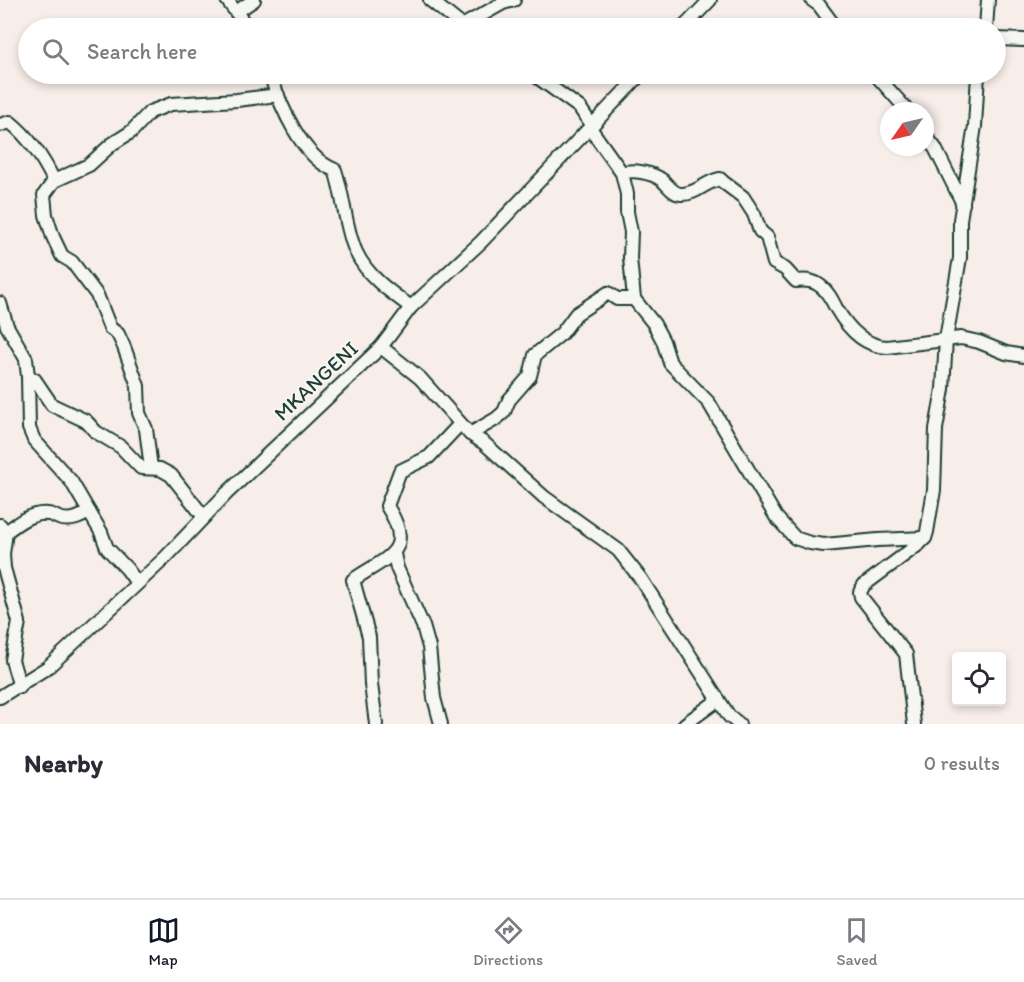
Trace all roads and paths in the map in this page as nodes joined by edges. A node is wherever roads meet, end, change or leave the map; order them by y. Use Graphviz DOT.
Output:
graph roads {
  1 [pos="227,0"];
  2 [pos="254,0"];
  3 [pos="430,0"];
  4 [pos="514,0"];
  5 [pos="710,0"];
  6 [pos="812,0"];
  7 [pos="988,0"];
  8 [pos="236,12"];
  9 [pos="240,18"];
  10 [pos="451,18"];
  11 [pos="479,18"];
  12 [pos="693,18"];
  13 [pos="829,18"];
  14 [pos="987,18"];
  15 [pos="1006,39"];
  16 [pos="1024,40"];
  17 [pos="274,84"];
  18 [pos="547,84"];
  19 [pos="632,84"];
  20 [pos="884,84"];
  21 [pos="977,84"];
  22 [pos="278,95"];
  23 [pos="900,102"];
  24 [pos="0,125"];
  25 [pos="591,127"];
  26 [pos="934,147"];
  27 [pos="622,173"];
  28 [pos="54,181"];
  29 [pos="963,204"];
  30 [pos="634,299"];
  31 [pos="0,303"];
  32 [pos="411,307"];
  33 [pos="946,339"];
  34 [pos="381,347"];
  35 [pos="1024,356"];
  36 [pos="28,376"];
  37 [pos="460,424"];
  38 [pos="470,434"];
  39 [pos="151,468"];
  40 [pos="89,512"];
  41 [pos="204,517"];
  42 [pos="2,531"];
  43 [pos="925,538"];
  44 [pos="394,554"];
  45 [pos="137,583"];
  46 [pos="20,687"];
  47 [pos="0,697"];
  48 [pos="718,700"];
  49 [pos="376,724"];
  50 [pos="441,724"];
  51 [pos="685,724"];
  52 [pos="739,724"];
  53 [pos="914,724"];
  1 -- 8 [label="street"];
  2 -- 8 [label="street"];
  3 -- 10 [label="street"];
  4 -- 11 [label="street"];
  5 -- 12 [label="street"];
  6 -- 13 [label="street"];
  7 -- 14 [label="street"];
  8 -- 9 [label="street"];
  15 -- 16 [label="street"];
  17 -- 22 [label="street"];
  18 -- 25 [label="street"];
  19 -- 25 [label="street, MKANGENI"];
  20 -- 23 [label="street"];
  21 -- 29 [label="street"];
  22 -- 28 [label="street"];
  22 -- 32 [label="street"];
  24 -- 28 [label="street"];
  25 -- 27 [label="street"];
  25 -- 32 [label="street, MKANGENI"];
  26 -- 29 [label="street"];
  27 -- 30 [label="street"];
  27 -- 33 [label="street"];
  28 -- 39 [label="street"];
  29 -- 33 [label="street"];
  30 -- 38 [label="street"];
  30 -- 43 [label="street"];
  31 -- 36 [label="street"];
  32 -- 34 [label="street, MKANGENI"];
  33 -- 35 [label="street"];
  33 -- 43 [label="street"];
  34 -- 37 [label="street"];
  34 -- 41 [label="street, MKANGENI"];
  36 -- 39 [label="street"];
  36 -- 40 [label="street"];
  37 -- 38 [label="street"];
  37 -- 44 [label="street"];
  38 -- 48 [label="street"];
  39 -- 41 [label="street"];
  40 -- 42 [label="street"];
  40 -- 45 [label="street"];
  41 -- 45 [label="street, MKANGENI"];
  42 -- 46 [label="street"];
  43 -- 53 [label="street"];
  44 -- 49 [label="street"];
  44 -- 50 [label="street"];
  45 -- 46 [label="street, MKANGENI"];
  46 -- 47 [label="street, MKANGENI"];
  48 -- 51 [label="street"];
  48 -- 52 [label="street"];
}
